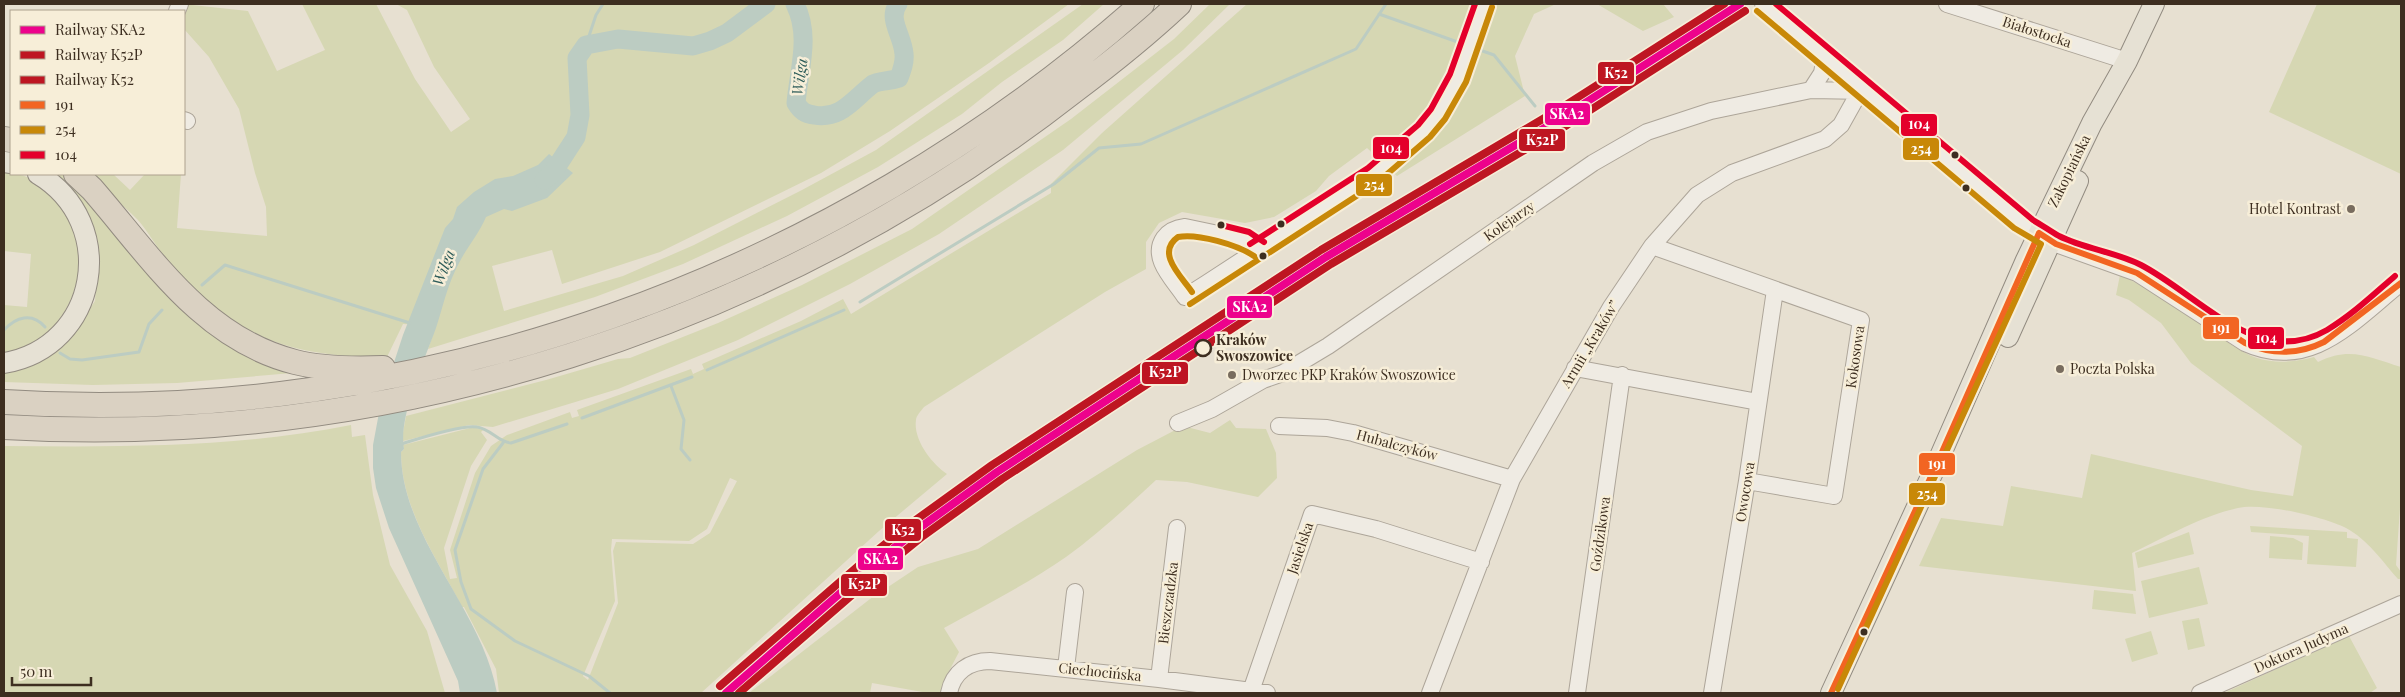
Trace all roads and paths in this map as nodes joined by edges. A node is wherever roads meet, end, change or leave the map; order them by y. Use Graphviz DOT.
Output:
graph roads {
  1 [pos="1142,4"];
  2 [pos="1179,4"];
  3 [pos="1484,4"];
  4 [pos="1763,4"];
  5 [pos="1947,4"];
  6 [pos="2154,4"];
  7 [pos="1825,56"];
  8 [pos="2127,61"];
  9 [pos="1811,90"];
  10 [pos="1863,91"];
  11 [pos="39,175"];
  12 [pos="77,175"];
  13 [pos="2045,237"];
  14 [pos="1652,246"];
  15 [pos="1259,249"];
  16 [pos="2401,283"];
  17 [pos="1775,290"];
  18 [pos="4,362"];
  19 [pos="1575,368"];
  20 [pos="368,375"];
  21 [pos="1622,376"];
  22 [pos="4,402"];
  23 [pos="1758,402"];
  24 [pos="1178,423"];
  25 [pos="1280,426"];
  26 [pos="4,427"];
  27 [pos="78,430"];
  28 [pos="4,440"];
  29 [pos="1512,479"];
  30 [pos="1747,481"];
  31 [pos="1177,528"];
  32 [pos="1481,562"];
  33 [pos="1075,592"];
  34 [pos="2401,604"];
  35 [pos="1066,668"];
  36 [pos="1159,679"];
  37 [pos="1250,691"];
  38 [pos="949,693"];
  39 [pos="1267,693"];
  40 [pos="1430,693"];
  41 [pos="1578,693"];
  42 [pos="1712,693"];
  43 [pos="1831,693"];
  44 [pos="1846,693"];
  45 [pos="2200,693"];
  1 -- 20 [label="highway"];
  2 -- 27 [label="highway"];
  3 -- 15 [label="street"];
  4 -- 7 [label="street"];
  5 -- 8 [label="street, Białostocka"];
  6 -- 8 [label="main road, Zakopiańska"];
  7 -- 9 [label="street"];
  7 -- 10 [label="street"];
  8 -- 13 [label="main road, Zakopiańska"];
  9 -- 10 [label="street, Kolejarzy"];
  9 -- 24 [label="street, Kolejarzy"];
  10 -- 13 [label="street"];
  10 -- 14 [label="street, Armii „Kraków”"];
  11 -- 18 [label="main road"];
  12 -- 20 [label="highway"];
  13 -- 16 [label="street"];
  13 -- 43 [label="main road, Zakopiańska"];
  13 -- 44 [label="main road, Zakopiańska"];
  14 -- 17 [label="street, Kokosowa"];
  14 -- 19 [label="street, Armii „Kraków”"];
  15 -- 15 [label="street"];
  17 -- 23 [label="street, Owocowa"];
  17 -- 30 [label="street, Kokosowa"];
  19 -- 21 [label="street"];
  19 -- 29 [label="street, Armii „Kraków”"];
  20 -- 22 [label="highway"];
  21 -- 23 [label="street"];
  21 -- 41 [label="street, Goździkowa"];
  23 -- 30 [label="street, Owocowa"];
  25 -- 29 [label="street, Hubalczyków"];
  26 -- 27 [label="highway"];
  27 -- 28 [label="highway"];
  29 -- 32 [label="street, Armii „Kraków”"];
  30 -- 42 [label="street, Owocowa"];
  31 -- 36 [label="street, Bieszczadzka"];
  32 -- 37 [label="street, Jasielska"];
  32 -- 40 [label="street, Armii „Kraków”"];
  33 -- 35 [label="street"];
  34 -- 45 [label="street, Doktora Judyma"];
  35 -- 36 [label="street, Ciechocińska"];
  35 -- 38 [label="street, Ciechocińska"];
  36 -- 37 [label="street, Ciechocińska"];
  37 -- 39 [label="street, Ciechocińska"];
}
